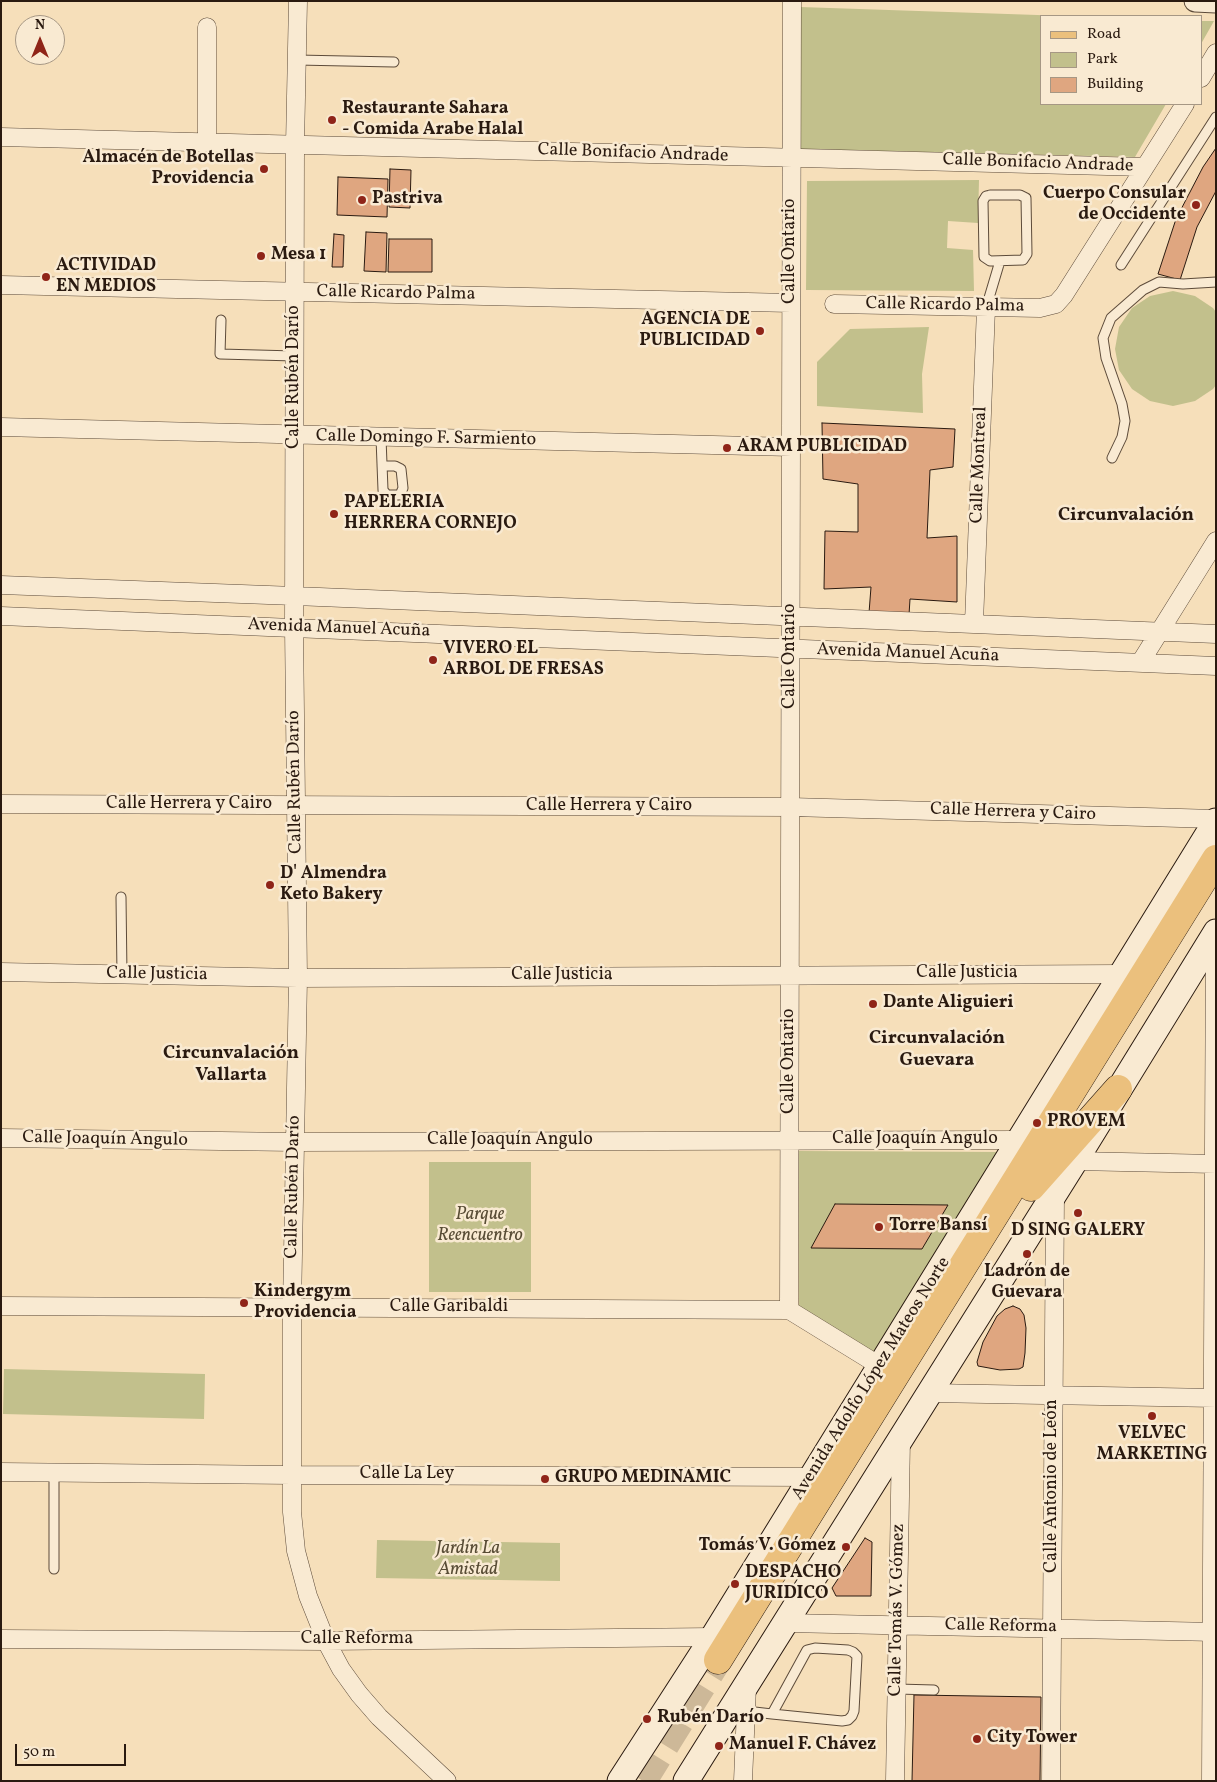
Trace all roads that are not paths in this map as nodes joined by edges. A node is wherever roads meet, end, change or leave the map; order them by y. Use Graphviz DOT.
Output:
graph roads {
  1 [pos="298,1"];
  2 [pos="792,1"];
  3 [pos="1195,1"];
  4 [pos="1216,2"];
  5 [pos="207,27"];
  6 [pos="1216,54"];
  7 [pos="297,60"];
  8 [pos="394,62"];
  9 [pos="1202,76"];
  10 [pos="1184,105"];
  11 [pos="1216,117"];
  12 [pos="1,137"];
  13 [pos="207,142"];
  14 [pos="296,145"];
  15 [pos="791,158"];
  16 [pos="1145,167"];
  17 [pos="1000,260"];
  18 [pos="1121,265"];
  19 [pos="1216,282"];
  20 [pos="1,285"];
  21 [pos="295,292"];
  22 [pos="791,303"];
  23 [pos="834,304"];
  24 [pos="986,308"];
  25 [pos="221,320"];
  26 [pos="295,356"];
  27 [pos="1,427"];
  28 [pos="295,436"];
  29 [pos="381,438"];
  30 [pos="792,448"];
  31 [pos="1112,458"];
  32 [pos="382,466"];
  33 [pos="1216,541"];
  34 [pos="1,585"];
  35 [pos="295,596"];
  36 [pos="1,616"];
  37 [pos="791,616"];
  38 [pos="974,623"];
  39 [pos="294,627"];
  40 [pos="1158,631"];
  41 [pos="1216,634"];
  42 [pos="791,649"];
  43 [pos="1140,663"];
  44 [pos="1216,666"];
  45 [pos="1,804"];
  46 [pos="297,806"];
  47 [pos="791,807"];
  48 [pos="1216,820"];
  49 [pos="1216,859"];
  50 [pos="1216,888"];
  51 [pos="121,898"];
  52 [pos="1215,932"];
  53 [pos="1,972"];
  54 [pos="1122,974"];
  55 [pos="122,975"];
  56 [pos="790,975"];
  57 [pos="298,978"];
  58 [pos="1118,1089"];
  59 [pos="1,1138"];
  60 [pos="1019,1140"];
  61 [pos="789,1141"];
  62 [pos="294,1142"];
  63 [pos="1075,1161"];
  64 [pos="1215,1164"];
  65 [pos="1043,1189"];
  66 [pos="989,1190"];
  67 [pos="948,1289"];
  68 [pos="1,1306"];
  69 [pos="292,1308"];
  70 [pos="789,1310"];
  71 [pos="880,1366"];
  72 [pos="929,1393"];
  73 [pos="1053,1394"];
  74 [pos="1214,1398"];
  75 [pos="901,1439"];
  76 [pos="1,1472"];
  77 [pos="54,1472"];
  78 [pos="292,1475"];
  79 [pos="812,1476"];
  80 [pos="54,1569"];
  81 [pos="786,1623"];
  82 [pos="898,1625"];
  83 [pos="1052,1628"];
  84 [pos="1214,1632"];
  85 [pos="1,1639"];
  86 [pos="326,1641"];
  87 [pos="726,1664"];
  88 [pos="897,1689"];
  89 [pos="934,1690"];
  90 [pos="746,1710"];
  91 [pos="772,1714"];
  92 [pos="447,1781"];
  93 [pos="620,1781"];
  94 [pos="686,1781"];
  95 [pos="743,1781"];
  96 [pos="895,1781"];
  97 [pos="1050,1781"];
  98 [pos="1211,1781"];
  1 -- 7 [label="street, Calle Rubén Darío"];
  2 -- 15 [label="street, Calle Ontario"];
  3 -- 4 [label="street"];
  5 -- 13 [label="street"];
  6 -- 9 [label="street"];
  7 -- 8 [label="lane"];
  7 -- 14 [label="street, Calle Rubén Darío"];
  10 -- 16 [label="street"];
  11 -- 18 [label="lane"];
  12 -- 13 [label="street, Calle Bonifacio Andrade"];
  13 -- 14 [label="street, Calle Bonifacio Andrade"];
  14 -- 15 [label="street, Calle Bonifacio Andrade"];
  14 -- 21 [label="street, Calle Rubén Darío"];
  15 -- 16 [label="street, Calle Bonifacio Andrade"];
  15 -- 22 [label="street, Calle Ontario"];
  16 -- 24 [label="street, Calle Ricardo Palma"];
  17 -- 17 [label="lane"];
  17 -- 24 [label="lane"];
  19 -- 31 [label="lane"];
  20 -- 21 [label="street, Calle Ricardo Palma"];
  21 -- 22 [label="street, Calle Ricardo Palma"];
  21 -- 26 [label="street, Calle Rubén Darío"];
  22 -- 30 [label="street, Calle Ontario"];
  23 -- 24 [label="street, Calle Ricardo Palma"];
  24 -- 38 [label="street, Calle Montreal"];
  25 -- 26 [label="lane"];
  26 -- 28 [label="street, Calle Rubén Darío"];
  27 -- 28 [label="street, Calle Domingo F. Sarmiento"];
  28 -- 29 [label="street, Calle Domingo F. Sarmiento"];
  28 -- 35 [label="street, Calle Rubén Darío"];
  29 -- 30 [label="street, Calle Domingo F. Sarmiento"];
  29 -- 32 [label="lane"];
  30 -- 37 [label="street, Calle Ontario"];
  33 -- 40 [label="street"];
  34 -- 35 [label="street, Avenida Manuel Acuña"];
  35 -- 37 [label="street, Avenida Manuel Acuña"];
  35 -- 39 [label="street, Calle Rubén Darío"];
  36 -- 39 [label="street, Avenida Manuel Acuña"];
  37 -- 38 [label="street, Avenida Manuel Acuña"];
  37 -- 42 [label="street, Calle Ontario"];
  38 -- 40 [label="street, Avenida Manuel Acuña"];
  39 -- 42 [label="street, Avenida Manuel Acuña"];
  39 -- 46 [label="street, Calle Rubén Darío"];
  40 -- 41 [label="street, Avenida Manuel Acuña"];
  40 -- 43 [label="street"];
  42 -- 43 [label="street, Avenida Manuel Acuña"];
  42 -- 47 [label="street, Calle Ontario"];
  43 -- 44 [label="street, Avenida Manuel Acuña"];
  45 -- 46 [label="street, Calle Herrera y Cairo"];
  46 -- 47 [label="street, Calle Herrera y Cairo"];
  46 -- 57 [label="street, Calle Rubén Darío"];
  47 -- 48 [label="street, Calle Herrera y Cairo"];
  47 -- 56 [label="street, Calle Ontario"];
  48 -- 54 [label="main road, Avenida Adolfo López Mateos Norte"];
  49 -- 67 [label="main road, Avenida Adolfo López Mateos Norte"];
  50 -- 65 [label="main road, Avenida Adolfo López Mateos Norte"];
  51 -- 55 [label="lane"];
  52 -- 58 [label="main road, Avenida Adolfo López Mateos Norte"];
  52 -- 64 [label="street"];
  53 -- 55 [label="street, Calle Justicia"];
  54 -- 56 [label="street, Calle Justicia"];
  54 -- 60 [label="main road, Avenida Adolfo López Mateos Norte"];
  55 -- 57 [label="street, Calle Justicia"];
  56 -- 57 [label="street, Calle Justicia"];
  56 -- 61 [label="street, Calle Ontario"];
  57 -- 62 [label="street, Calle Rubén Darío"];
  58 -- 63 [label="main road, Avenida Adolfo López Mateos Norte"];
  58 -- 65 [label="main road"];
  59 -- 62 [label="street, Calle Joaquín Angulo"];
  60 -- 61 [label="street, Calle Joaquín Angulo"];
  60 -- 66 [label="main road, Avenida Adolfo López Mateos Norte"];
  61 -- 62 [label="street, Calle Joaquín Angulo"];
  61 -- 70 [label="street, Calle Ontario"];
  62 -- 69 [label="street, Calle Rubén Darío"];
  63 -- 64 [label="street"];
  63 -- 65 [label="main road, Avenida Adolfo López Mateos Norte"];
  64 -- 74 [label="street"];
  65 -- 72 [label="main road, Avenida Adolfo López Mateos Norte"];
  65 -- 73 [label="street, Calle Antonio de León"];
  65 -- 87 [label="main road, Avenida Adolfo López Mateos Norte"];
  66 -- 67 [label="main road"];
  66 -- 71 [label="main road, Avenida Adolfo López Mateos Norte"];
  67 -- 87 [label="main road, Avenida Adolfo López Mateos Norte"];
  68 -- 69 [label="street, Calle Garibaldi"];
  69 -- 70 [label="street, Calle Garibaldi"];
  69 -- 78 [label="street, Calle Rubén Darío"];
  70 -- 71 [label="street"];
  71 -- 79 [label="main road, Avenida Adolfo López Mateos Norte"];
  72 -- 73 [label="street"];
  72 -- 75 [label="main road, Avenida Adolfo López Mateos Norte"];
  73 -- 74 [label="street"];
  73 -- 83 [label="street, Calle Antonio de León"];
  74 -- 84 [label="street"];
  75 -- 81 [label="main road, Avenida Adolfo López Mateos Norte"];
  75 -- 82 [label="street, Calle Tomás V. Gómez"];
  76 -- 77 [label="street, Calle La Ley"];
  77 -- 78 [label="street, Calle La Ley"];
  77 -- 80 [label="lane"];
  78 -- 79 [label="street, Calle La Ley"];
  78 -- 86 [label="street, Calle Rubén Darío"];
  79 -- 87 [label="main road, Avenida Adolfo López Mateos Norte"];
  81 -- 82 [label="street, Calle Reforma"];
  81 -- 87 [label="main road, Avenida Adolfo López Mateos Norte"];
  82 -- 83 [label="street, Calle Reforma"];
  82 -- 88 [label="street, Calle Tomás V. Gómez"];
  83 -- 84 [label="street, Calle Reforma"];
  83 -- 97 [label="street, Calle Antonio de León"];
  84 -- 98 [label="street"];
  85 -- 86 [label="street, Calle Reforma"];
  86 -- 87 [label="street, Calle Reforma"];
  86 -- 92 [label="street, Calle Rubén Darío"];
  87 -- 90 [label="street"];
  87 -- 93 [label="main road, Avenida Adolfo López Mateos Norte"];
  87 -- 94 [label="main road, Avenida Adolfo López Mateos Norte"];
  88 -- 89 [label="lane"];
  88 -- 96 [label="street, Calle Tomás V. Gómez"];
  90 -- 91 [label="lane"];
  90 -- 95 [label="street"];
  91 -- 91 [label="lane"];
}
